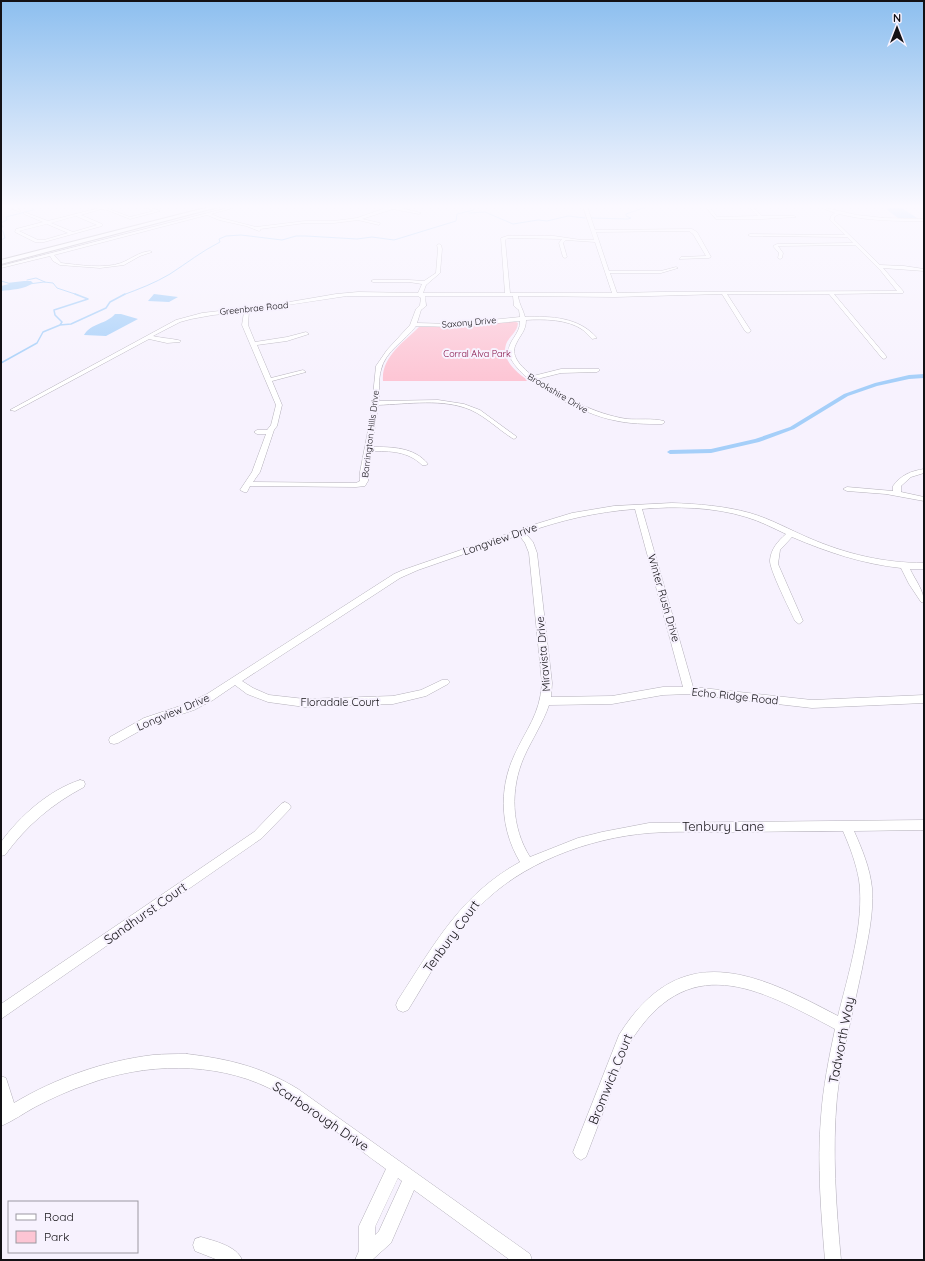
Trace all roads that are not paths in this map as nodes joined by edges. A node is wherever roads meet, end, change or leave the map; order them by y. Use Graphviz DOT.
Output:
graph roads {
  1 [pos="81,265"];
  2 [pos="116,265"];
  3 [pos="439,265"];
  4 [pos="505,265"];
  5 [pos="605,265"];
  6 [pos="880,266"];
  7 [pos="676,268"];
  8 [pos="924,270"];
  9 [pos="607,272"];
  10 [pos="373,281"];
  11 [pos="425,283"];
  12 [pos="831,292"];
  13 [pos="724,293"];
  14 [pos="305,294"];
  15 [pos="420,294"];
  16 [pos="508,295"];
  17 [pos="515,295"];
  18 [pos="523,295"];
  19 [pos="615,295"];
  20 [pos="310,300"];
  21 [pos="247,309"];
  22 [pos="521,309"];
  23 [pos="522,319"];
  24 [pos="415,324"];
  25 [pos="748,331"];
  26 [pos="306,334"];
  27 [pos="148,337"];
  28 [pos="594,338"];
  29 [pos="178,341"];
  30 [pos="253,344"];
  31 [pos="884,357"];
  32 [pos="597,370"];
  33 [pos="303,372"];
  34 [pos="532,378"];
  35 [pos="269,380"];
  36 [pos="375,403"];
  37 [pos="13,410"];
  38 [pos="662,422"];
  39 [pos="270,430"];
  40 [pos="257,432"];
  41 [pos="514,437"];
  42 [pos="368,449"];
  43 [pos="424,464"];
  44 [pos="924,471"];
  45 [pos="847,489"];
  46 [pos="898,494"];
  47 [pos="924,499"];
  48 [pos="638,507"];
  49 [pos="520,532"];
  50 [pos="792,534"];
  51 [pos="904,566"];
  52 [pos="924,566"];
  53 [pos="924,600"];
  54 [pos="799,621"];
  55 [pos="236,681"];
  56 [pos="445,682"];
  57 [pos="689,690"];
  58 [pos="924,699"];
  59 [pos="546,701"];
  60 [pos="114,740"];
  61 [pos="80,784"];
  62 [pos="285,807"];
  63 [pos="846,825"];
  64 [pos="924,825"];
  65 [pos="5,837"];
  66 [pos="1,851"];
  67 [pos="528,864"];
  68 [pos="403,1005"];
  69 [pos="1,1012"];
  70 [pos="843,1026"];
  71 [pos="1,1083"];
  72 [pos="5,1116"];
  73 [pos="581,1152"];
  74 [pos="395,1167"];
  75 [pos="411,1178"];
  76 [pos="201,1245"];
  77 [pos="365,1256"];
  78 [pos="234,1260"];
  79 [pos="524,1260"];
  80 [pos="833,1260"];
  1 -- 2 [label="street"];
  3 -- 11 [label="street"];
  4 -- 16 [label="street"];
  5 -- 9 [label="street"];
  6 -- 8 [label="street"];
  6 -- 12 [label="street, Greenbrae Road"];
  7 -- 9 [label="street"];
  9 -- 19 [label="street"];
  10 -- 11 [label="street"];
  11 -- 15 [label="street"];
  12 -- 13 [label="street, Greenbrae Road"];
  12 -- 31 [label="street"];
  13 -- 19 [label="street, Greenbrae Road"];
  13 -- 25 [label="street"];
  14 -- 20 [label="street"];
  15 -- 16 [label="street, Greenbrae Road"];
  15 -- 20 [label="street, Greenbrae Road"];
  15 -- 24 [label="street, Barrington Hills Drive"];
  16 -- 17 [label="street, Greenbrae Road"];
  17 -- 18 [label="street, Greenbrae Road"];
  17 -- 22 [label="street, Brookshire Drive"];
  18 -- 19 [label="street, Greenbrae Road"];
  18 -- 22 [label="street, Brookshire Drive"];
  20 -- 21 [label="street, Greenbrae Road"];
  21 -- 27 [label="street, Greenbrae Road"];
  21 -- 30 [label="street"];
  22 -- 23 [label="street, Brookshire Drive"];
  23 -- 24 [label="street, Saxony Drive"];
  23 -- 28 [label="street, Saxony Drive"];
  23 -- 34 [label="street, Brookshire Drive"];
  24 -- 36 [label="street, Barrington Hills Drive"];
  26 -- 30 [label="street"];
  27 -- 29 [label="street"];
  27 -- 37 [label="street, Greenbrae Road"];
  30 -- 35 [label="street"];
  32 -- 34 [label="street"];
  33 -- 35 [label="street"];
  34 -- 38 [label="street, Brookshire Drive"];
  35 -- 39 [label="street"];
  36 -- 41 [label="street"];
  36 -- 42 [label="street, Barrington Hills Drive"];
  39 -- 40 [label="street"];
  39 -- 42 [label="street, Barrington Hills Drive"];
  42 -- 43 [label="street"];
  44 -- 46 [label="street"];
  45 -- 46 [label="street"];
  46 -- 47 [label="street"];
  48 -- 49 [label="street, Longview Drive"];
  48 -- 50 [label="street, Longview Drive"];
  48 -- 57 [label="street, Winter Rush Drive"];
  49 -- 55 [label="street, Longview Drive"];
  49 -- 59 [label="street, Miravista Drive"];
  50 -- 51 [label="street, Longview Drive"];
  50 -- 54 [label="street"];
  51 -- 52 [label="street, Longview Drive"];
  51 -- 53 [label="street"];
  55 -- 56 [label="street, Floradale Court"];
  55 -- 60 [label="street, Longview Drive"];
  57 -- 58 [label="street, Echo Ridge Road"];
  57 -- 59 [label="street, Echo Ridge Road"];
  59 -- 67 [label="street, Miravista Drive"];
  61 -- 65 [label="street"];
  62 -- 69 [label="street, Sandhurst Court"];
  63 -- 64 [label="street, Tenbury Lane"];
  63 -- 67 [label="street, Tenbury Lane"];
  63 -- 70 [label="street, Tadworth Way"];
  65 -- 66 [label="street"];
  67 -- 68 [label="street, Tenbury Court"];
  70 -- 73 [label="street, Bromwich Court"];
  70 -- 80 [label="street, Tadworth Way"];
  71 -- 72 [label="street"];
  72 -- 74 [label="street, Scarborough Drive"];
  74 -- 75 [label="street, Scarborough Drive"];
  74 -- 77 [label="street"];
  75 -- 77 [label="street"];
  75 -- 79 [label="street, Scarborough Drive"];
  76 -- 78 [label="street"];
}
